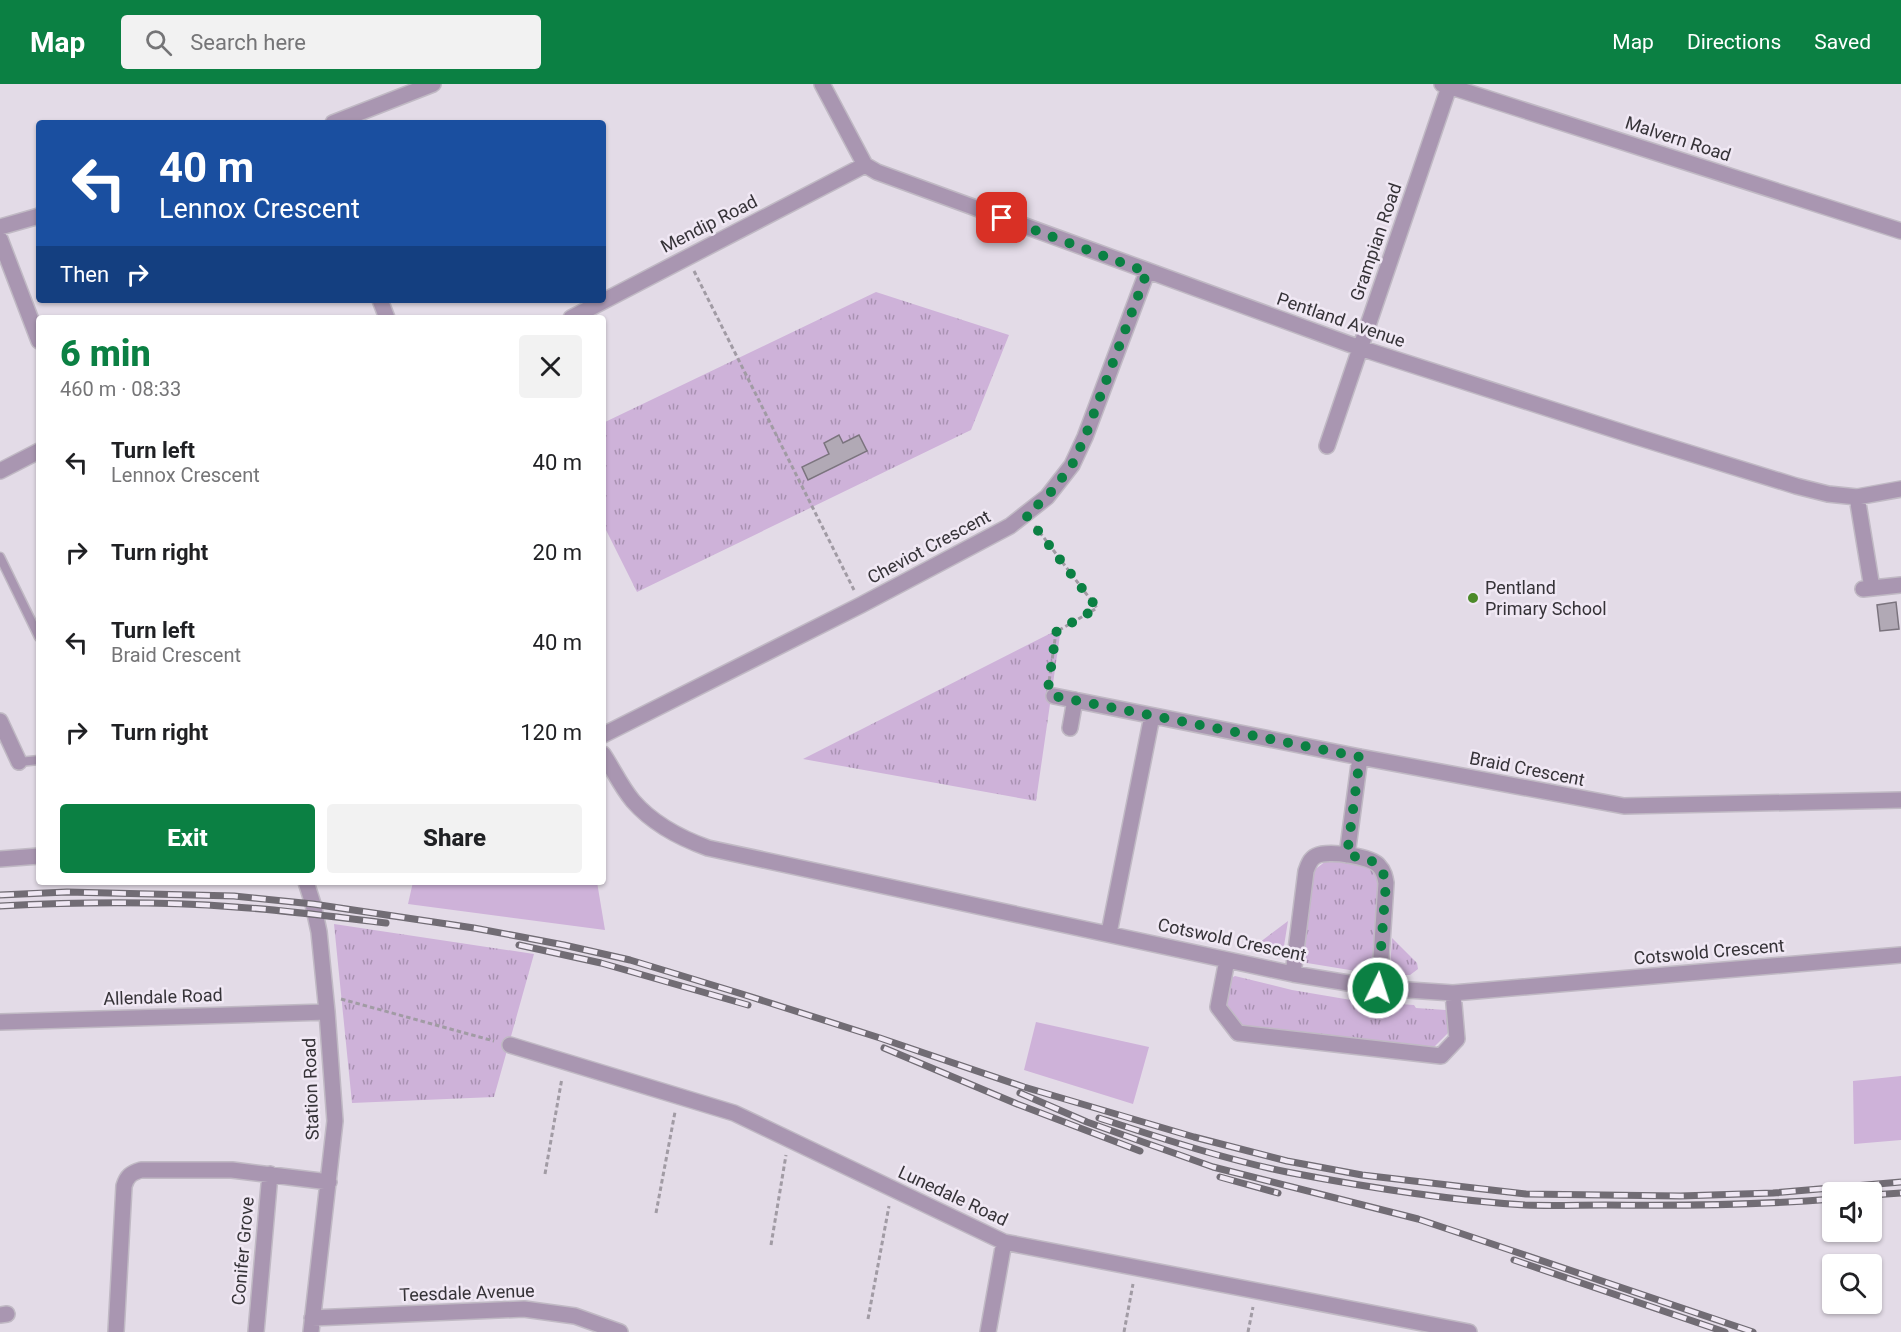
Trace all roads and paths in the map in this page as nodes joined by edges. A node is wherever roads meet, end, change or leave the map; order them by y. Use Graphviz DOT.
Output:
graph roads {
  1 [pos="433,84"];
  2 [pos="822,84"];
  3 [pos="1447,85"];
  4 [pos="341,120"];
  5 [pos="865,165"];
  6 [pos="36,217"];
  7 [pos="0,227"];
  8 [pos="1901,231"];
  9 [pos="0,239"];
  10 [pos="688,257"];
  11 [pos="1147,272"];
  12 [pos="606,300"];
  13 [pos="600,303"];
  14 [pos="577,315"];
  15 [pos="36,333"];
  16 [pos="1360,348"];
  17 [pos="1327,446"];
  18 [pos="36,453"];
  19 [pos="0,471"];
  20 [pos="1901,489"];
  21 [pos="1857,497"];
  22 [pos="1026,515"];
  23 [pos="0,557"];
  24 [pos="1901,585"];
  25 [pos="861,605"];
  26 [pos="36,631"];
  27 [pos="1054,696"];
  28 [pos="1075,700"];
  29 [pos="1152,716"];
  30 [pos="0,721"];
  31 [pos="1070,728"];
  32 [pos="606,733"];
  33 [pos="1360,757"];
  34 [pos="606,759"];
  35 [pos="36,760"];
  36 [pos="19,762"];
  37 [pos="1901,800"];
  38 [pos="1347,855"];
  39 [pos="36,856"];
  40 [pos="0,859"];
  41 [pos="307,885"];
  42 [pos="1109,933"];
  43 [pos="1901,955"];
  44 [pos="1227,960"];
  45 [pos="1293,974"];
  46 [pos="1378,988"];
  47 [pos="1453,993"];
  48 [pos="325,995"];
  49 [pos="327,1012"];
  50 [pos="0,1022"];
  51 [pos="510,1045"];
  52 [pos="564,1071"];
  53 [pos="677,1104"];
  54 [pos="788,1148"];
  55 [pos="270,1174"];
  56 [pos="545,1174"];
  57 [pos="328,1182"];
  58 [pos="889,1206"];
  59 [pos="656,1214"];
  60 [pos="1004,1242"];
  61 [pos="771,1245"];
  62 [pos="1135,1275"];
  63 [pos="1255,1298"];
  64 [pos="868,1319"];
  65 [pos="312,1325"];
  66 [pos="116,1332"];
  67 [pos="256,1332"];
  68 [pos="620,1332"];
  69 [pos="988,1332"];
  70 [pos="1124,1332"];
  71 [pos="1248,1332"];
  72 [pos="1468,1332"];
  1 -- 4 [label="street"];
  2 -- 5 [label="street"];
  3 -- 8 [label="street, Malvern Road"];
  3 -- 16 [label="street, Grampian Road"];
  5 -- 10 [label="street, Mendip Road"];
  5 -- 11 [label="street, Pentland Avenue"];
  6 -- 7 [label="street"];
  9 -- 15 [label="street"];
  10 -- 12 [label="street, Mendip Road"];
  10 -- 25 [label="path"];
  11 -- 16 [label="street, Pentland Avenue"];
  11 -- 22 [label="street, Cheviot Crescent"];
  13 -- 14 [label="street, Mendip Road"];
  16 -- 17 [label="street, Grampian Road"];
  16 -- 21 [label="street, Pentland Avenue"];
  18 -- 19 [label="street"];
  20 -- 21 [label="street, Pentland Avenue"];
  21 -- 24 [label="street"];
  22 -- 25 [label="street, Cheviot Crescent"];
  22 -- 27 [label="path"];
  23 -- 26 [label="lane"];
  25 -- 32 [label="street, Cheviot Crescent"];
  27 -- 28 [label="street, Braid Crescent"];
  28 -- 29 [label="street, Braid Crescent"];
  28 -- 31 [label="street"];
  29 -- 33 [label="street, Braid Crescent"];
  29 -- 42 [label="street"];
  30 -- 36 [label="street"];
  33 -- 37 [label="street, Braid Crescent"];
  33 -- 38 [label="street"];
  34 -- 42 [label="street, Cotswold Crescent"];
  35 -- 36 [label="lane"];
  38 -- 45 [label="street"];
  38 -- 46 [label="street"];
  39 -- 40 [label="street"];
  41 -- 48 [label="street, Station Road"];
  42 -- 44 [label="street, Cotswold Crescent"];
  43 -- 47 [label="street, Cotswold Crescent"];
  44 -- 45 [label="street, Cotswold Crescent"];
  44 -- 47 [label="street"];
  45 -- 46 [label="street, Cotswold Crescent"];
  46 -- 47 [label="street, Cotswold Crescent"];
  48 -- 49 [label="street, Station Road"];
  48 -- 51 [label="path"];
  49 -- 50 [label="street, Allendale Road"];
  49 -- 57 [label="street, Station Road"];
  51 -- 60 [label="street, Lunedale Road"];
  52 -- 56 [label="path"];
  53 -- 59 [label="path"];
  54 -- 61 [label="path"];
  55 -- 57 [label="street"];
  55 -- 66 [label="street"];
  55 -- 67 [label="street, Conifer Grove"];
  57 -- 65 [label="street, Station Road"];
  58 -- 64 [label="path"];
  60 -- 69 [label="street"];
  60 -- 72 [label="street, Lunedale Road"];
  62 -- 70 [label="path"];
  63 -- 71 [label="path"];
  65 -- 68 [label="street, Teesdale Avenue"];
}
